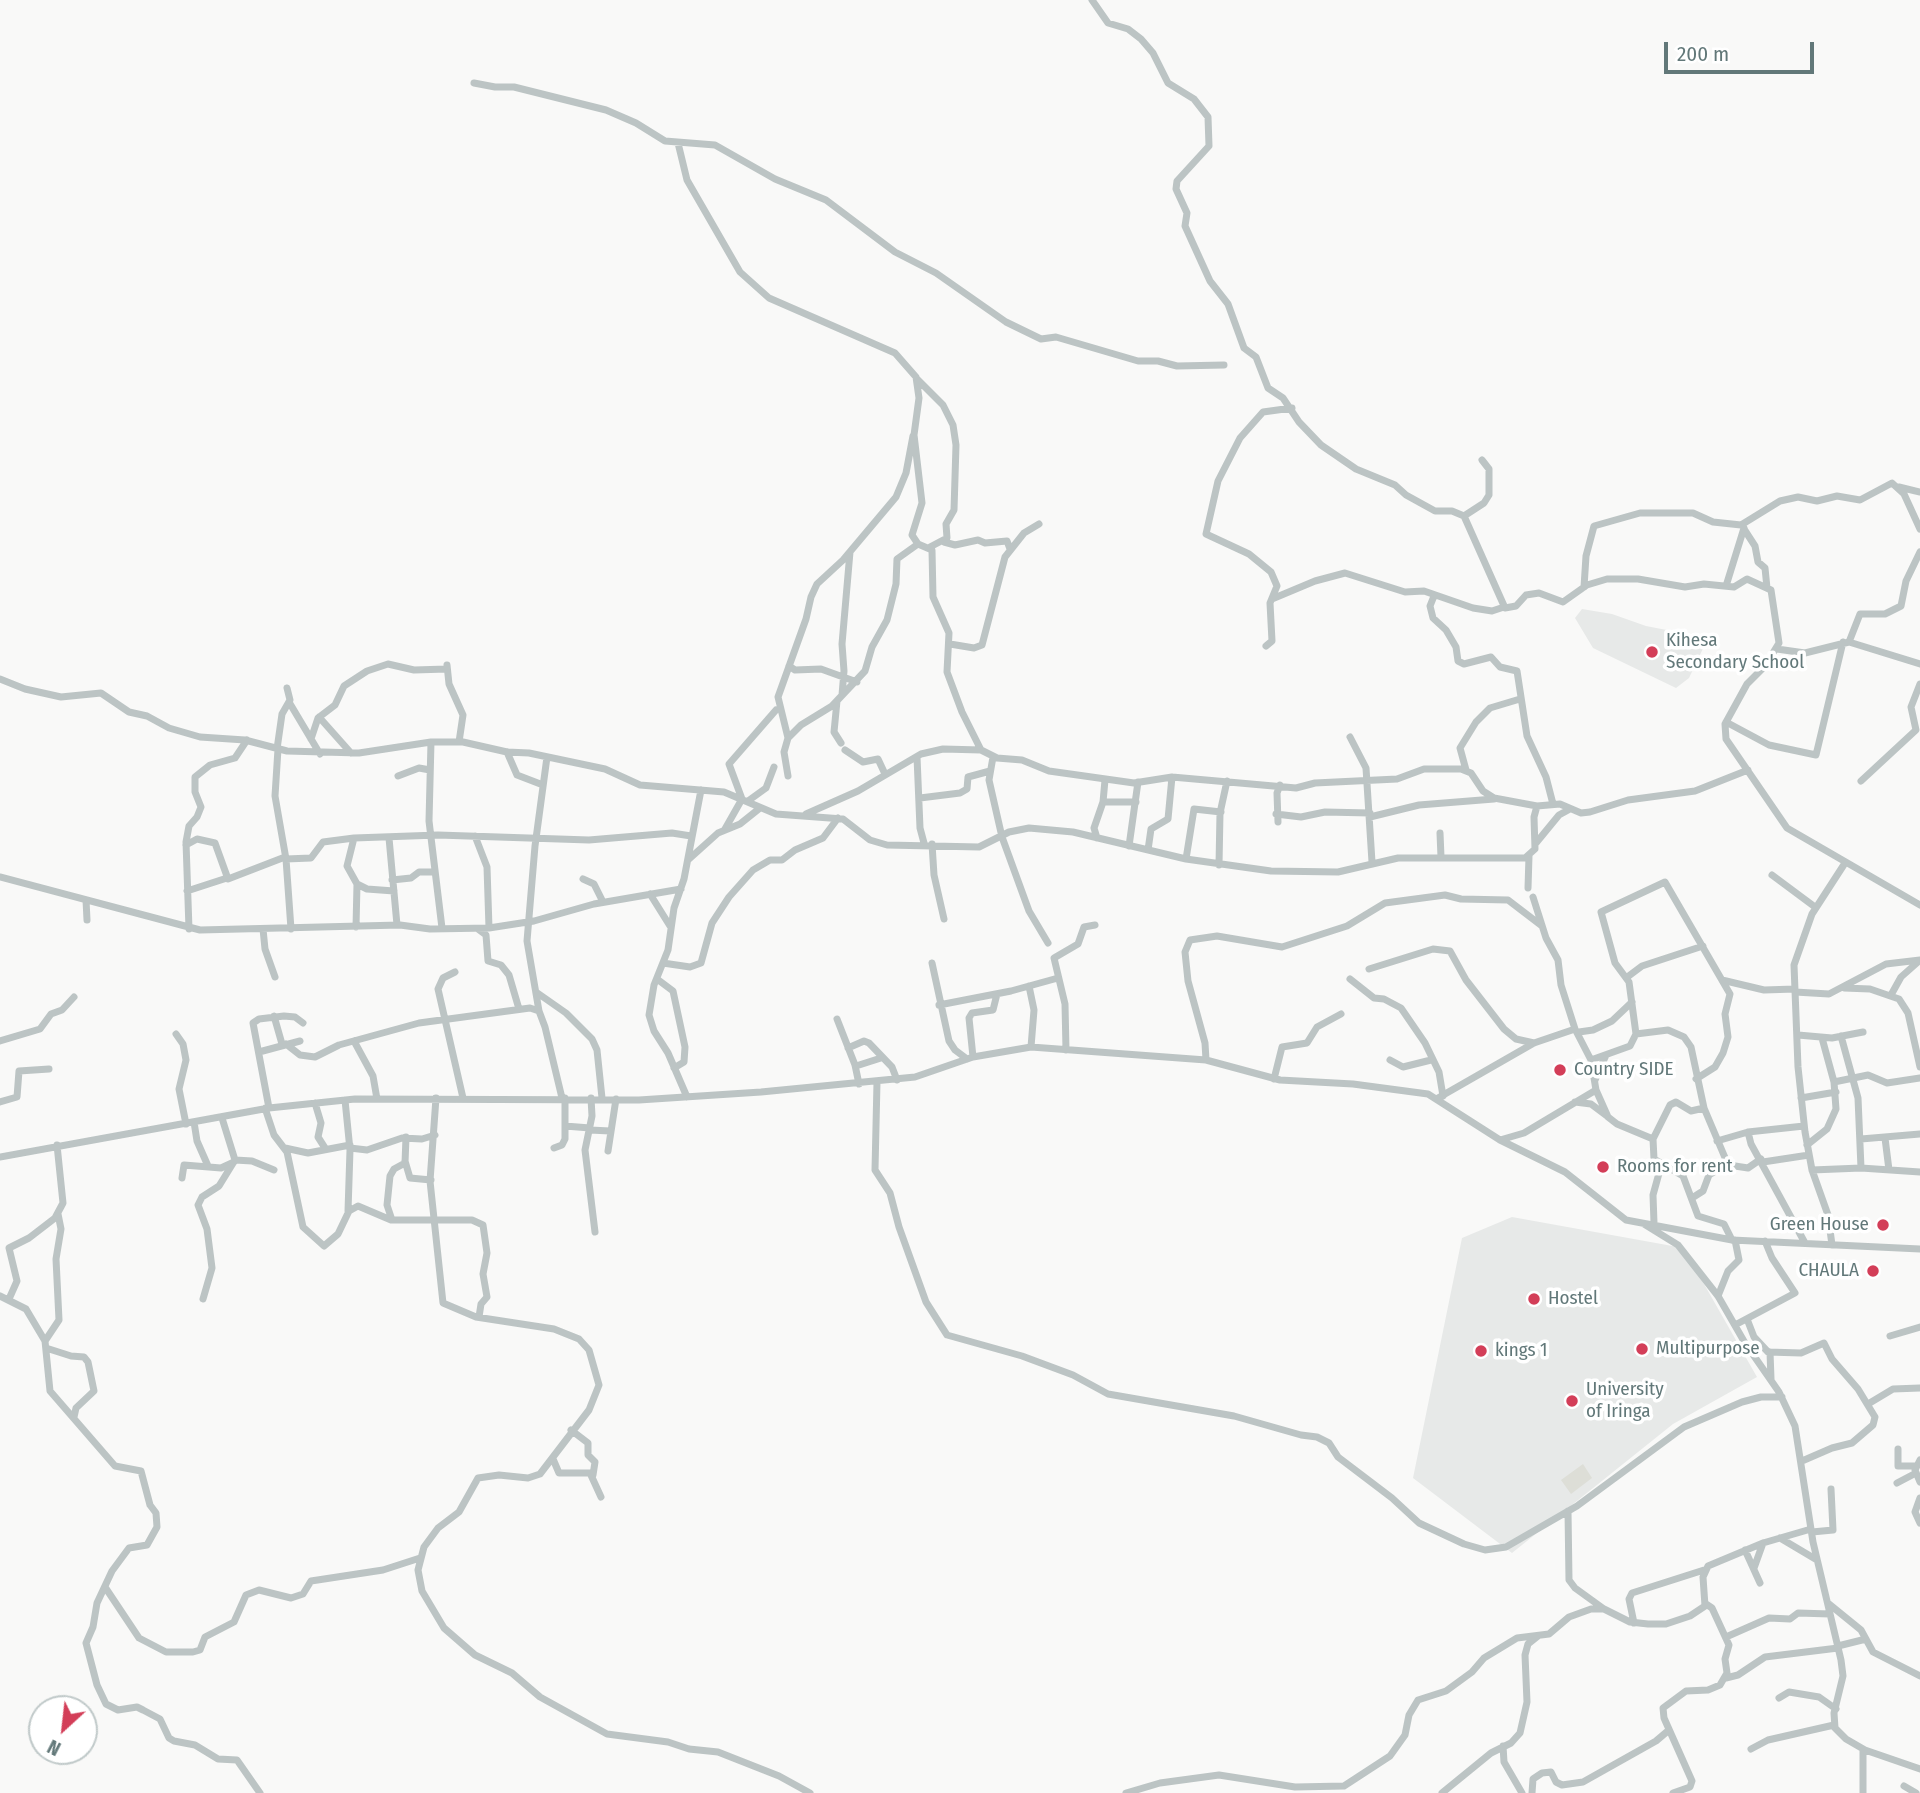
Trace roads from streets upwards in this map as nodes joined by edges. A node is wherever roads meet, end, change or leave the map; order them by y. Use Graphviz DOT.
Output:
graph roads {
  1 [pos="1092,0"];
  2 [pos="474,83"];
  3 [pos="678,143"];
  4 [pos="1224,365"];
  5 [pos="916,377"];
  6 [pos="1292,408"];
  7 [pos="914,435"];
  8 [pos="1482,460"];
  9 [pos="1899,487"];
  10 [pos="1920,492"];
  11 [pos="1464,516"];
  12 [pos="1039,524"];
  13 [pos="1744,526"];
  14 [pos="1920,529"];
  15 [pos="944,541"];
  16 [pos="918,544"];
  17 [pos="930,547"];
  18 [pos="1010,549"];
  19 [pos="850,551"];
  20 [pos="1920,552"];
  21 [pos="1726,586"];
  22 [pos="1584,587"];
  23 [pos="1767,588"];
  24 [pos="1434,596"];
  25 [pos="1272,599"];
  26 [pos="1504,607"];
  27 [pos="1846,642"];
  28 [pos="950,644"];
  29 [pos="1266,646"];
  30 [pos="1777,649"];
  31 [pos="1920,664"];
  32 [pos="789,666"];
  33 [pos="843,677"];
  34 [pos="0,679"];
  35 [pos="857,682"];
  36 [pos="1920,684"];
  37 [pos="287,688"];
  38 [pos="779,692"];
  39 [pos="839,698"];
  40 [pos="1520,699"];
  41 [pos="289,702"];
  42 [pos="776,710"];
  43 [pos="320,717"];
  44 [pos="1726,722"];
  45 [pos="786,723"];
  46 [pos="1918,732"];
  47 [pos="1350,737"];
  48 [pos="788,738"];
  49 [pos="311,739"];
  50 [pos="247,740"];
  51 [pos="431,742"];
  52 [pos="460,742"];
  53 [pos="278,749"];
  54 [pos="981,750"];
  55 [pos="507,752"];
  56 [pos="351,753"];
  57 [pos="320,754"];
  58 [pos="547,757"];
  59 [pos="993,757"];
  60 [pos="915,760"];
  61 [pos="774,768"];
  62 [pos="430,770"];
  63 [pos="1466,770"];
  64 [pos="1748,770"];
  65 [pos="990,771"];
  66 [pos="885,774"];
  67 [pos="398,776"];
  68 [pos="788,776"];
  69 [pos="1172,778"];
  70 [pos="1105,780"];
  71 [pos="1227,781"];
  72 [pos="1368,781"];
  73 [pos="1861,781"];
  74 [pos="1138,782"];
  75 [pos="543,785"];
  76 [pos="1280,785"];
  77 [pos="701,790"];
  78 [pos="920,798"];
  79 [pos="1494,799"];
  80 [pos="745,800"];
  81 [pos="1102,802"];
  82 [pos="1136,802"];
  83 [pos="1553,804"];
  84 [pos="1538,806"];
  85 [pos="760,808"];
  86 [pos="1570,809"];
  87 [pos="1221,812"];
  88 [pos="806,814"];
  89 [pos="1370,815"];
  90 [pos="838,818"];
  91 [pos="725,829"];
  92 [pos="1440,833"];
  93 [pos="475,836"];
  94 [pos="691,836"];
  95 [pos="433,837"];
  96 [pos="536,837"];
  97 [pos="1002,837"];
  98 [pos="354,838"];
  99 [pos="389,838"];
  100 [pos="1097,838"];
  101 [pos="928,844"];
  102 [pos="1536,844"];
  103 [pos="186,845"];
  104 [pos="1129,846"];
  105 [pos="1148,850"];
  106 [pos="1529,856"];
  107 [pos="1441,857"];
  108 [pos="285,858"];
  109 [pos="1186,859"];
  110 [pos="687,861"];
  111 [pos="1373,862"];
  112 [pos="1844,863"];
  113 [pos="1219,865"];
  114 [pos="435,872"];
  115 [pos="1772,875"];
  116 [pos="0,877"];
  117 [pos="226,878"];
  118 [pos="583,879"];
  119 [pos="392,880"];
  120 [pos="357,884"];
  121 [pos="1528,888"];
  122 [pos="681,889"];
  123 [pos="187,891"];
  124 [pos="394,891"];
  125 [pos="650,894"];
  126 [pos="1533,897"];
  127 [pos="86,900"];
  128 [pos="603,902"];
  129 [pos="1920,905"];
  130 [pos="1815,907"];
  131 [pos="944,919"];
  132 [pos="88,920"];
  133 [pos="528,922"];
  134 [pos="397,925"];
  135 [pos="1095,925"];
  136 [pos="670,926"];
  137 [pos="1542,926"];
  138 [pos="356,927"];
  139 [pos="442,928"];
  140 [pos="477,928"];
  141 [pos="489,928"];
  142 [pos="189,929"];
  143 [pos="263,929"];
  144 [pos="291,929"];
  145 [pos="1048,943"];
  146 [pos="1703,946"];
  147 [pos="1920,960"];
  148 [pos="663,963"];
  149 [pos="932,963"];
  150 [pos="1369,969"];
  151 [pos="455,972"];
  152 [pos="275,977"];
  153 [pos="1058,978"];
  154 [pos="1626,978"];
  155 [pos="657,979"];
  156 [pos="1350,979"];
  157 [pos="1722,980"];
  158 [pos="1028,986"];
  159 [pos="1841,989"];
  160 [pos="1795,990"];
  161 [pos="536,992"];
  162 [pos="997,994"];
  163 [pos="1891,995"];
  164 [pos="74,997"];
  165 [pos="1632,1002"];
  166 [pos="939,1005"];
  167 [pos="519,1009"];
  168 [pos="539,1012"];
  169 [pos="1341,1014"];
  170 [pos="274,1016"];
  171 [pos="837,1019"];
  172 [pos="443,1020"];
  173 [pos="303,1023"];
  174 [pos="1577,1030"];
  175 [pos="1863,1032"];
  176 [pos="176,1034"];
  177 [pos="1636,1034"];
  178 [pos="1798,1035"];
  179 [pos="1841,1036"];
  180 [pos="1822,1038"];
  181 [pos="0,1041"];
  182 [pos="300,1041"];
  183 [pos="354,1041"];
  184 [pos="1534,1043"];
  185 [pos="284,1044"];
  186 [pos="1031,1047"];
  187 [pos="848,1048"];
  188 [pos="1066,1050"];
  189 [pos="259,1052"];
  190 [pos="1606,1055"];
  191 [pos="881,1058"];
  192 [pos="970,1058"];
  193 [pos="1206,1060"];
  194 [pos="1390,1060"];
  195 [pos="1431,1060"];
  196 [pos="1591,1060"];
  197 [pos="856,1066"];
  198 [pos="1920,1066"];
  199 [pos="674,1068"];
  200 [pos="49,1069"];
  201 [pos="1853,1077"];
  202 [pos="1920,1078"];
  203 [pos="1274,1079"];
  204 [pos="1696,1079"];
  205 [pos="898,1080"];
  206 [pos="877,1082"];
  207 [pos="1834,1082"];
  208 [pos="859,1084"];
  209 [pos="1596,1085"];
  210 [pos="1836,1092"];
  211 [pos="687,1097"];
  212 [pos="1441,1097"];
  213 [pos="436,1098"];
  214 [pos="463,1098"];
  215 [pos="564,1098"];
  216 [pos="591,1098"];
  217 [pos="602,1098"];
  218 [pos="1801,1098"];
  219 [pos="377,1099"];
  220 [pos="617,1099"];
  221 [pos="345,1100"];
  222 [pos="0,1102"];
  223 [pos="1572,1102"];
  224 [pos="315,1103"];
  225 [pos="267,1108"];
  226 [pos="1704,1108"];
  227 [pos="1608,1116"];
  228 [pos="222,1118"];
  229 [pos="190,1123"];
  230 [pos="565,1126"];
  231 [pos="1804,1126"];
  232 [pos="590,1129"];
  233 [pos="610,1131"];
  234 [pos="1744,1133"];
  235 [pos="1920,1134"];
  236 [pos="435,1135"];
  237 [pos="406,1137"];
  238 [pos="1885,1138"];
  239 [pos="1653,1139"];
  240 [pos="1861,1139"];
  241 [pos="1500,1140"];
  242 [pos="1717,1141"];
  243 [pos="57,1145"];
  244 [pos="1807,1145"];
  245 [pos="350,1147"];
  246 [pos="285,1148"];
  247 [pos="325,1148"];
  248 [pos="554,1148"];
  249 [pos="608,1151"];
  250 [pos="1809,1155"];
  251 [pos="0,1157"];
  252 [pos="1762,1160"];
  253 [pos="235,1161"];
  254 [pos="405,1161"];
  255 [pos="1728,1163"];
  256 [pos="208,1166"];
  257 [pos="1661,1166"];
  258 [pos="1861,1168"];
  259 [pos="274,1170"];
  260 [pos="1812,1170"];
  261 [pos="1889,1170"];
  262 [pos="1920,1172"];
  263 [pos="182,1178"];
  264 [pos="430,1180"];
  265 [pos="1692,1198"];
  266 [pos="348,1213"];
  267 [pos="58,1214"];
  268 [pos="393,1220"];
  269 [pos="437,1220"];
  270 [pos="1640,1222"];
  271 [pos="1654,1223"];
  272 [pos="596,1232"];
  273 [pos="1734,1240"];
  274 [pos="1765,1241"];
  275 [pos="1805,1243"];
  276 [pos="1832,1245"];
  277 [pos="1920,1249"];
  278 [pos="0,1296"];
  279 [pos="1718,1296"];
  280 [pos="9,1299"];
  281 [pos="203,1299"];
  282 [pos="479,1317"];
  283 [pos="1746,1319"];
  284 [pos="1735,1325"];
  285 [pos="1920,1326"];
  286 [pos="1890,1336"];
  287 [pos="45,1345"];
  288 [pos="1770,1352"];
  289 [pos="1771,1380"];
  290 [pos="1920,1388"];
  291 [pos="1782,1398"];
  292 [pos="1868,1404"];
  293 [pos="74,1417"];
  294 [pos="571,1430"];
  295 [pos="1898,1449"];
  296 [pos="553,1459"];
  297 [pos="1802,1461"];
  298 [pos="1917,1466"];
  299 [pos="593,1475"];
  300 [pos="1920,1482"];
  301 [pos="1897,1483"];
  302 [pos="1831,1489"];
  303 [pos="601,1497"];
  304 [pos="1920,1498"];
  305 [pos="1568,1511"];
  306 [pos="1920,1523"];
  307 [pos="1811,1531"];
  308 [pos="1780,1538"];
  309 [pos="1764,1543"];
  310 [pos="1745,1550"];
  311 [pos="1769,1553"];
  312 [pos="420,1558"];
  313 [pos="1818,1560"];
  314 [pos="1754,1568"];
  315 [pos="1704,1570"];
  316 [pos="1760,1583"];
  317 [pos="105,1587"];
  318 [pos="1828,1603"];
  319 [pos="1706,1604"];
  320 [pos="1604,1609"];
  321 [pos="1830,1614"];
  322 [pos="1634,1623"];
  323 [pos="1538,1636"];
  324 [pos="1726,1637"];
  325 [pos="1866,1639"];
  326 [pos="1838,1647"];
  327 [pos="1920,1676"];
  328 [pos="1726,1678"];
  329 [pos="1779,1698"];
  330 [pos="1836,1709"];
  331 [pos="1834,1725"];
  332 [pos="1669,1730"];
  333 [pos="1503,1746"];
  334 [pos="1751,1749"];
  335 [pos="1863,1749"];
  336 [pos="1920,1769"];
  337 [pos="1904,1786"];
  338 [pos="260,1793"];
  339 [pos="810,1793"];
  340 [pos="1126,1793"];
  341 [pos="1442,1793"];
  342 [pos="1522,1793"];
  343 [pos="1532,1793"];
  344 [pos="1673,1793"];
  345 [pos="1863,1793"];
  346 [pos="1916,1793"];
  1 -- 6 [label="street"];
  2 -- 3 [label="street"];
  3 -- 4 [label="street"];
  3 -- 5 [label="street"];
  5 -- 7 [label="street"];
  5 -- 15 [label="street"];
  6 -- 11 [label="street"];
  6 -- 25 [label="street"];
  7 -- 16 [label="street"];
  7 -- 19 [label="street"];
  8 -- 11 [label="street"];
  9 -- 10 [label="street"];
  9 -- 13 [label="street"];
  9 -- 14 [label="street"];
  11 -- 26 [label="street"];
  12 -- 18 [label="street"];
  13 -- 21 [label="street"];
  13 -- 22 [label="street"];
  13 -- 23 [label="street"];
  15 -- 17 [label="street"];
  15 -- 18 [label="street"];
  16 -- 17 [label="street"];
  16 -- 35 [label="street"];
  17 -- 28 [label="street"];
  18 -- 28 [label="street"];
  19 -- 32 [label="street"];
  19 -- 33 [label="street"];
  20 -- 27 [label="street"];
  21 -- 22 [label="street"];
  21 -- 23 [label="street"];
  22 -- 26 [label="street"];
  23 -- 30 [label="street"];
  24 -- 25 [label="street"];
  24 -- 26 [label="street"];
  24 -- 40 [label="street"];
  25 -- 29 [label="street"];
  27 -- 30 [label="street"];
  27 -- 31 [label="street"];
  27 -- 44 [label="street"];
  28 -- 54 [label="street"];
  30 -- 44 [label="street"];
  32 -- 33 [label="street"];
  32 -- 38 [label="street"];
  33 -- 35 [label="street"];
  33 -- 39 [label="street"];
  34 -- 50 [label="street"];
  35 -- 39 [label="street"];
  36 -- 46 [label="street"];
  37 -- 41 [label="street"];
  38 -- 42 [label="street"];
  38 -- 45 [label="street"];
  39 -- 48 [label="street"];
  39 -- 66 [label="street"];
  40 -- 63 [label="street"];
  40 -- 83 [label="street"];
  41 -- 49 [label="street"];
  41 -- 53 [label="street"];
  42 -- 45 [label="street"];
  42 -- 80 [label="street"];
  43 -- 49 [label="street"];
  43 -- 52 [label="street"];
  43 -- 56 [label="street"];
  44 -- 64 [label="street"];
  45 -- 48 [label="street"];
  46 -- 73 [label="street"];
  47 -- 72 [label="street"];
  48 -- 68 [label="street"];
  49 -- 57 [label="street"];
  50 -- 53 [label="street"];
  50 -- 103 [label="street"];
  51 -- 52 [label="street"];
  51 -- 56 [label="street"];
  51 -- 62 [label="street"];
  52 -- 55 [label="street"];
  53 -- 57 [label="street"];
  53 -- 108 [label="street"];
  54 -- 59 [label="street"];
  54 -- 60 [label="street"];
  55 -- 58 [label="street"];
  55 -- 75 [label="street"];
  56 -- 57 [label="street"];
  58 -- 75 [label="street"];
  58 -- 77 [label="street"];
  59 -- 65 [label="street"];
  59 -- 70 [label="street"];
  60 -- 66 [label="street"];
  60 -- 78 [label="street"];
  61 -- 80 [label="street"];
  62 -- 67 [label="street"];
  62 -- 95 [label="street"];
  63 -- 72 [label="street"];
  63 -- 79 [label="street"];
  64 -- 86 [label="street"];
  64 -- 112 [label="street"];
  65 -- 78 [label="street"];
  65 -- 97 [label="street"];
  66 -- 88 [label="street"];
  69 -- 71 [label="street"];
  69 -- 74 [label="street"];
  69 -- 105 [label="street"];
  70 -- 74 [label="street"];
  70 -- 81 [label="street"];
  71 -- 76 [label="street"];
  71 -- 87 [label="street"];
  72 -- 76 [label="street"];
  72 -- 89 [label="street"];
  74 -- 82 [label="street"];
  75 -- 96 [label="street"];
  76 -- 89 [label="street"];
  77 -- 80 [label="street"];
  77 -- 94 [label="street"];
  78 -- 101 [label="street"];
  79 -- 84 [label="street"];
  79 -- 89 [label="street"];
  80 -- 85 [label="street"];
  80 -- 91 [label="street"];
  81 -- 82 [label="street"];
  81 -- 100 [label="street"];
  82 -- 104 [label="street"];
  83 -- 84 [label="street"];
  83 -- 86 [label="street"];
  84 -- 102 [label="street"];
  85 -- 88 [label="street"];
  85 -- 91 [label="street"];
  86 -- 102 [label="street"];
  87 -- 109 [label="street"];
  87 -- 113 [label="street"];
  88 -- 90 [label="street"];
  89 -- 111 [label="street"];
  90 -- 101 [label="street"];
  90 -- 148 [label="street"];
  91 -- 110 [label="street"];
  92 -- 107 [label="street"];
  93 -- 95 [label="street"];
  93 -- 96 [label="street"];
  93 -- 141 [label="street"];
  94 -- 96 [label="street"];
  94 -- 110 [label="street"];
  95 -- 99 [label="street"];
  95 -- 114 [label="street"];
  96 -- 133 [label="street"];
  97 -- 100 [label="street"];
  97 -- 101 [label="street"];
  97 -- 145 [label="street"];
  98 -- 99 [label="street"];
  98 -- 108 [label="street"];
  98 -- 120 [label="street"];
  99 -- 119 [label="street"];
  100 -- 104 [label="street"];
  101 -- 131 [label="street"];
  102 -- 106 [label="street"];
  103 -- 117 [label="street"];
  103 -- 123 [label="street"];
  104 -- 105 [label="street"];
  105 -- 109 [label="street"];
  106 -- 107 [label="street"];
  106 -- 121 [label="street"];
  107 -- 111 [label="street"];
  108 -- 117 [label="street"];
  108 -- 144 [label="street"];
  109 -- 113 [label="street"];
  110 -- 122 [label="street"];
  111 -- 113 [label="street"];
  112 -- 129 [label="street"];
  112 -- 130 [label="street"];
  114 -- 119 [label="street"];
  114 -- 139 [label="street"];
  115 -- 130 [label="street"];
  116 -- 127 [label="street"];
  117 -- 123 [label="street"];
  118 -- 128 [label="street"];
  119 -- 124 [label="street"];
  120 -- 124 [label="street"];
  120 -- 138 [label="street"];
  122 -- 125 [label="street"];
  122 -- 136 [label="street"];
  123 -- 142 [label="street"];
  124 -- 134 [label="street"];
  125 -- 128 [label="street"];
  125 -- 136 [label="street"];
  126 -- 137 [label="street"];
  127 -- 132 [label="street"];
  127 -- 142 [label="street"];
  128 -- 133 [label="street"];
  130 -- 160 [label="street"];
  133 -- 141 [label="street"];
  133 -- 161 [label="street"];
  134 -- 138 [label="street"];
  134 -- 139 [label="street"];
  135 -- 153 [label="street"];
  136 -- 148 [label="street"];
  137 -- 174 [label="street"];
  137 -- 193 [label="street"];
  138 -- 144 [label="street"];
  139 -- 140 [label="street"];
  140 -- 141 [label="street"];
  140 -- 167 [label="street"];
  142 -- 143 [label="street"];
  143 -- 144 [label="street"];
  143 -- 152 [label="street"];
  146 -- 154 [label="street"];
  146 -- 154 [label="street"];
  146 -- 157 [label="street"];
  147 -- 159 [label="street"];
  147 -- 163 [label="street"];
  148 -- 155 [label="street"];
  149 -- 166 [label="street"];
  150 -- 184 [label="street"];
  151 -- 172 [label="street"];
  153 -- 158 [label="street"];
  153 -- 188 [label="street"];
  154 -- 165 [label="street"];
  155 -- 199 [label="street"];
  155 -- 199 [label="street"];
  156 -- 195 [label="street"];
  157 -- 160 [label="street"];
  157 -- 204 [label="street"];
  158 -- 162 [label="street"];
  158 -- 186 [label="street"];
  159 -- 160 [label="street"];
  159 -- 163 [label="street"];
  160 -- 178 [label="street"];
  161 -- 168 [label="street"];
  161 -- 217 [label="street"];
  162 -- 166 [label="street"];
  162 -- 192 [label="street"];
  163 -- 198 [label="street"];
  164 -- 181 [label="street"];
  165 -- 174 [label="street"];
  165 -- 177 [label="street"];
  166 -- 192 [label="street"];
  167 -- 168 [label="street"];
  167 -- 172 [label="street"];
  168 -- 215 [label="street"];
  169 -- 203 [label="street"];
  170 -- 173 [label="street"];
  170 -- 185 [label="street"];
  170 -- 189 [label="street"];
  171 -- 187 [label="street"];
  172 -- 183 [label="street"];
  172 -- 214 [label="street"];
  174 -- 184 [label="street"];
  174 -- 196 [label="street"];
  175 -- 179 [label="street"];
  176 -- 229 [label="street"];
  177 -- 190 [label="street"];
  177 -- 204 [label="street"];
  178 -- 180 [label="street"];
  178 -- 218 [label="street"];
  179 -- 180 [label="street"];
  179 -- 201 [label="street"];
  180 -- 207 [label="street"];
  182 -- 185 [label="street"];
  183 -- 185 [label="street"];
  183 -- 219 [label="street"];
  184 -- 212 [label="street"];
  185 -- 189 [label="street"];
  186 -- 188 [label="street"];
  186 -- 192 [label="street"];
  187 -- 191 [label="street"];
  187 -- 197 [label="street"];
  188 -- 193 [label="street"];
  189 -- 225 [label="street"];
  190 -- 196 [label="street"];
  190 -- 209 [label="street"];
  191 -- 197 [label="street"];
  191 -- 205 [label="street"];
  192 -- 205 [label="street"];
  193 -- 203 [label="street"];
  194 -- 195 [label="street"];
  195 -- 212 [label="street"];
  196 -- 209 [label="street"];
  197 -- 208 [label="street"];
  199 -- 211 [label="street"];
  200 -- 222 [label="street"];
  201 -- 202 [label="street"];
  201 -- 207 [label="street"];
  201 -- 240 [label="street"];
  203 -- 212 [label="street"];
  204 -- 226 [label="street"];
  205 -- 206 [label="street"];
  206 -- 208 [label="street"];
  206 -- 305 [label="street"];
  207 -- 210 [label="street"];
  208 -- 211 [label="street"];
  209 -- 223 [label="street"];
  209 -- 227 [label="street"];
  210 -- 218 [label="street"];
  210 -- 244 [label="street"];
  211 -- 220 [label="street"];
  212 -- 241 [label="street"];
  213 -- 214 [label="street"];
  213 -- 219 [label="street"];
  213 -- 236 [label="street"];
  214 -- 215 [label="street"];
  215 -- 216 [label="street"];
  215 -- 230 [label="street"];
  216 -- 217 [label="street"];
  216 -- 232 [label="street"];
  217 -- 220 [label="street"];
  218 -- 231 [label="street"];
  219 -- 221 [label="street"];
  220 -- 233 [label="street"];
  221 -- 224 [label="street"];
  221 -- 245 [label="street"];
  223 -- 227 [label="street"];
  223 -- 241 [label="street"];
  224 -- 225 [label="street"];
  224 -- 247 [label="street"];
  225 -- 228 [label="street"];
  225 -- 246 [label="street"];
  226 -- 239 [label="street"];
  226 -- 242 [label="street"];
  227 -- 239 [label="street"];
  228 -- 229 [label="street"];
  228 -- 253 [label="street"];
  229 -- 243 [label="street"];
  229 -- 256 [label="street"];
  230 -- 232 [label="street"];
  230 -- 248 [label="street"];
  231 -- 234 [label="street"];
  231 -- 244 [label="street"];
  232 -- 233 [label="street"];
  232 -- 272 [label="street"];
  233 -- 249 [label="street"];
  234 -- 242 [label="street"];
  234 -- 252 [label="street"];
  235 -- 238 [label="street"];
  236 -- 237 [label="street"];
  236 -- 264 [label="street"];
  237 -- 245 [label="street"];
  237 -- 254 [label="street"];
  238 -- 240 [label="street"];
  238 -- 261 [label="street"];
  239 -- 257 [label="street"];
  240 -- 258 [label="street"];
  241 -- 270 [label="street"];
  242 -- 255 [label="street"];
  243 -- 251 [label="street"];
  243 -- 267 [label="street"];
  244 -- 250 [label="street"];
  245 -- 247 [label="street"];
  245 -- 266 [label="street"];
  246 -- 247 [label="street"];
  246 -- 266 [label="street"];
  250 -- 252 [label="street"];
  250 -- 260 [label="street"];
  252 -- 255 [label="street"];
  252 -- 275 [label="street"];
  253 -- 256 [label="street"];
  253 -- 259 [label="street"];
  253 -- 281 [label="street"];
  254 -- 264 [label="street"];
  254 -- 268 [label="street"];
  255 -- 265 [label="street"];
  256 -- 263 [label="street"];
  257 -- 265 [label="street"];
  257 -- 271 [label="street"];
  258 -- 260 [label="street"];
  258 -- 261 [label="street"];
  260 -- 276 [label="street"];
  261 -- 262 [label="street"];
  264 -- 269 [label="street"];
  265 -- 273 [label="street"];
  266 -- 268 [label="street"];
  267 -- 280 [label="street"];
  267 -- 287 [label="street"];
  268 -- 269 [label="street"];
  269 -- 282 [label="street"];
  269 -- 282 [label="street"];
  270 -- 271 [label="street"];
  270 -- 279 [label="street"];
  271 -- 273 [label="street"];
  273 -- 274 [label="street"];
  273 -- 279 [label="street"];
  274 -- 275 [label="street"];
  274 -- 283 [label="street"];
  275 -- 276 [label="street"];
  276 -- 277 [label="street"];
  278 -- 280 [label="street"];
  279 -- 284 [label="street"];
  280 -- 287 [label="street"];
  282 -- 294 [label="street"];
  283 -- 284 [label="street"];
  283 -- 288 [label="street"];
  284 -- 289 [label="street"];
  285 -- 286 [label="street"];
  287 -- 293 [label="street"];
  287 -- 293 [label="street"];
  288 -- 289 [label="street"];
  288 -- 292 [label="street"];
  289 -- 291 [label="street"];
  290 -- 292 [label="street"];
  291 -- 297 [label="street"];
  291 -- 305 [label="street"];
  292 -- 297 [label="street"];
  293 -- 317 [label="street"];
  294 -- 296 [label="street"];
  294 -- 299 [label="street"];
  295 -- 298 [label="street"];
  296 -- 299 [label="street"];
  296 -- 312 [label="street"];
  297 -- 307 [label="street"];
  298 -- 300 [label="street"];
  298 -- 301 [label="street"];
  299 -- 303 [label="street"];
  302 -- 307 [label="street"];
  304 -- 306 [label="street"];
  305 -- 320 [label="street"];
  307 -- 308 [label="street"];
  307 -- 313 [label="street"];
  308 -- 309 [label="street"];
  308 -- 313 [label="street"];
  309 -- 310 [label="street"];
  309 -- 311 [label="street"];
  309 -- 314 [label="street"];
  310 -- 314 [label="street"];
  310 -- 315 [label="street"];
  312 -- 317 [label="street"];
  312 -- 339 [label="street"];
  313 -- 318 [label="street"];
  314 -- 316 [label="street"];
  315 -- 319 [label="street"];
  315 -- 322 [label="street"];
  317 -- 338 [label="street"];
  318 -- 321 [label="street"];
  318 -- 325 [label="street"];
  319 -- 322 [label="street"];
  319 -- 324 [label="street"];
  320 -- 322 [label="street"];
  320 -- 323 [label="street"];
  321 -- 324 [label="street"];
  321 -- 326 [label="street"];
  323 -- 333 [label="street"];
  323 -- 340 [label="street"];
  324 -- 328 [label="street"];
  325 -- 326 [label="street"];
  325 -- 327 [label="street"];
  326 -- 328 [label="street"];
  326 -- 330 [label="street"];
  328 -- 332 [label="street"];
  329 -- 330 [label="street"];
  330 -- 331 [label="street"];
  331 -- 334 [label="street"];
  331 -- 335 [label="street"];
  332 -- 343 [label="street"];
  332 -- 344 [label="street"];
  333 -- 341 [label="street"];
  333 -- 342 [label="street"];
  335 -- 336 [label="street"];
  335 -- 345 [label="street"];
  337 -- 346 [label="street"];
}
